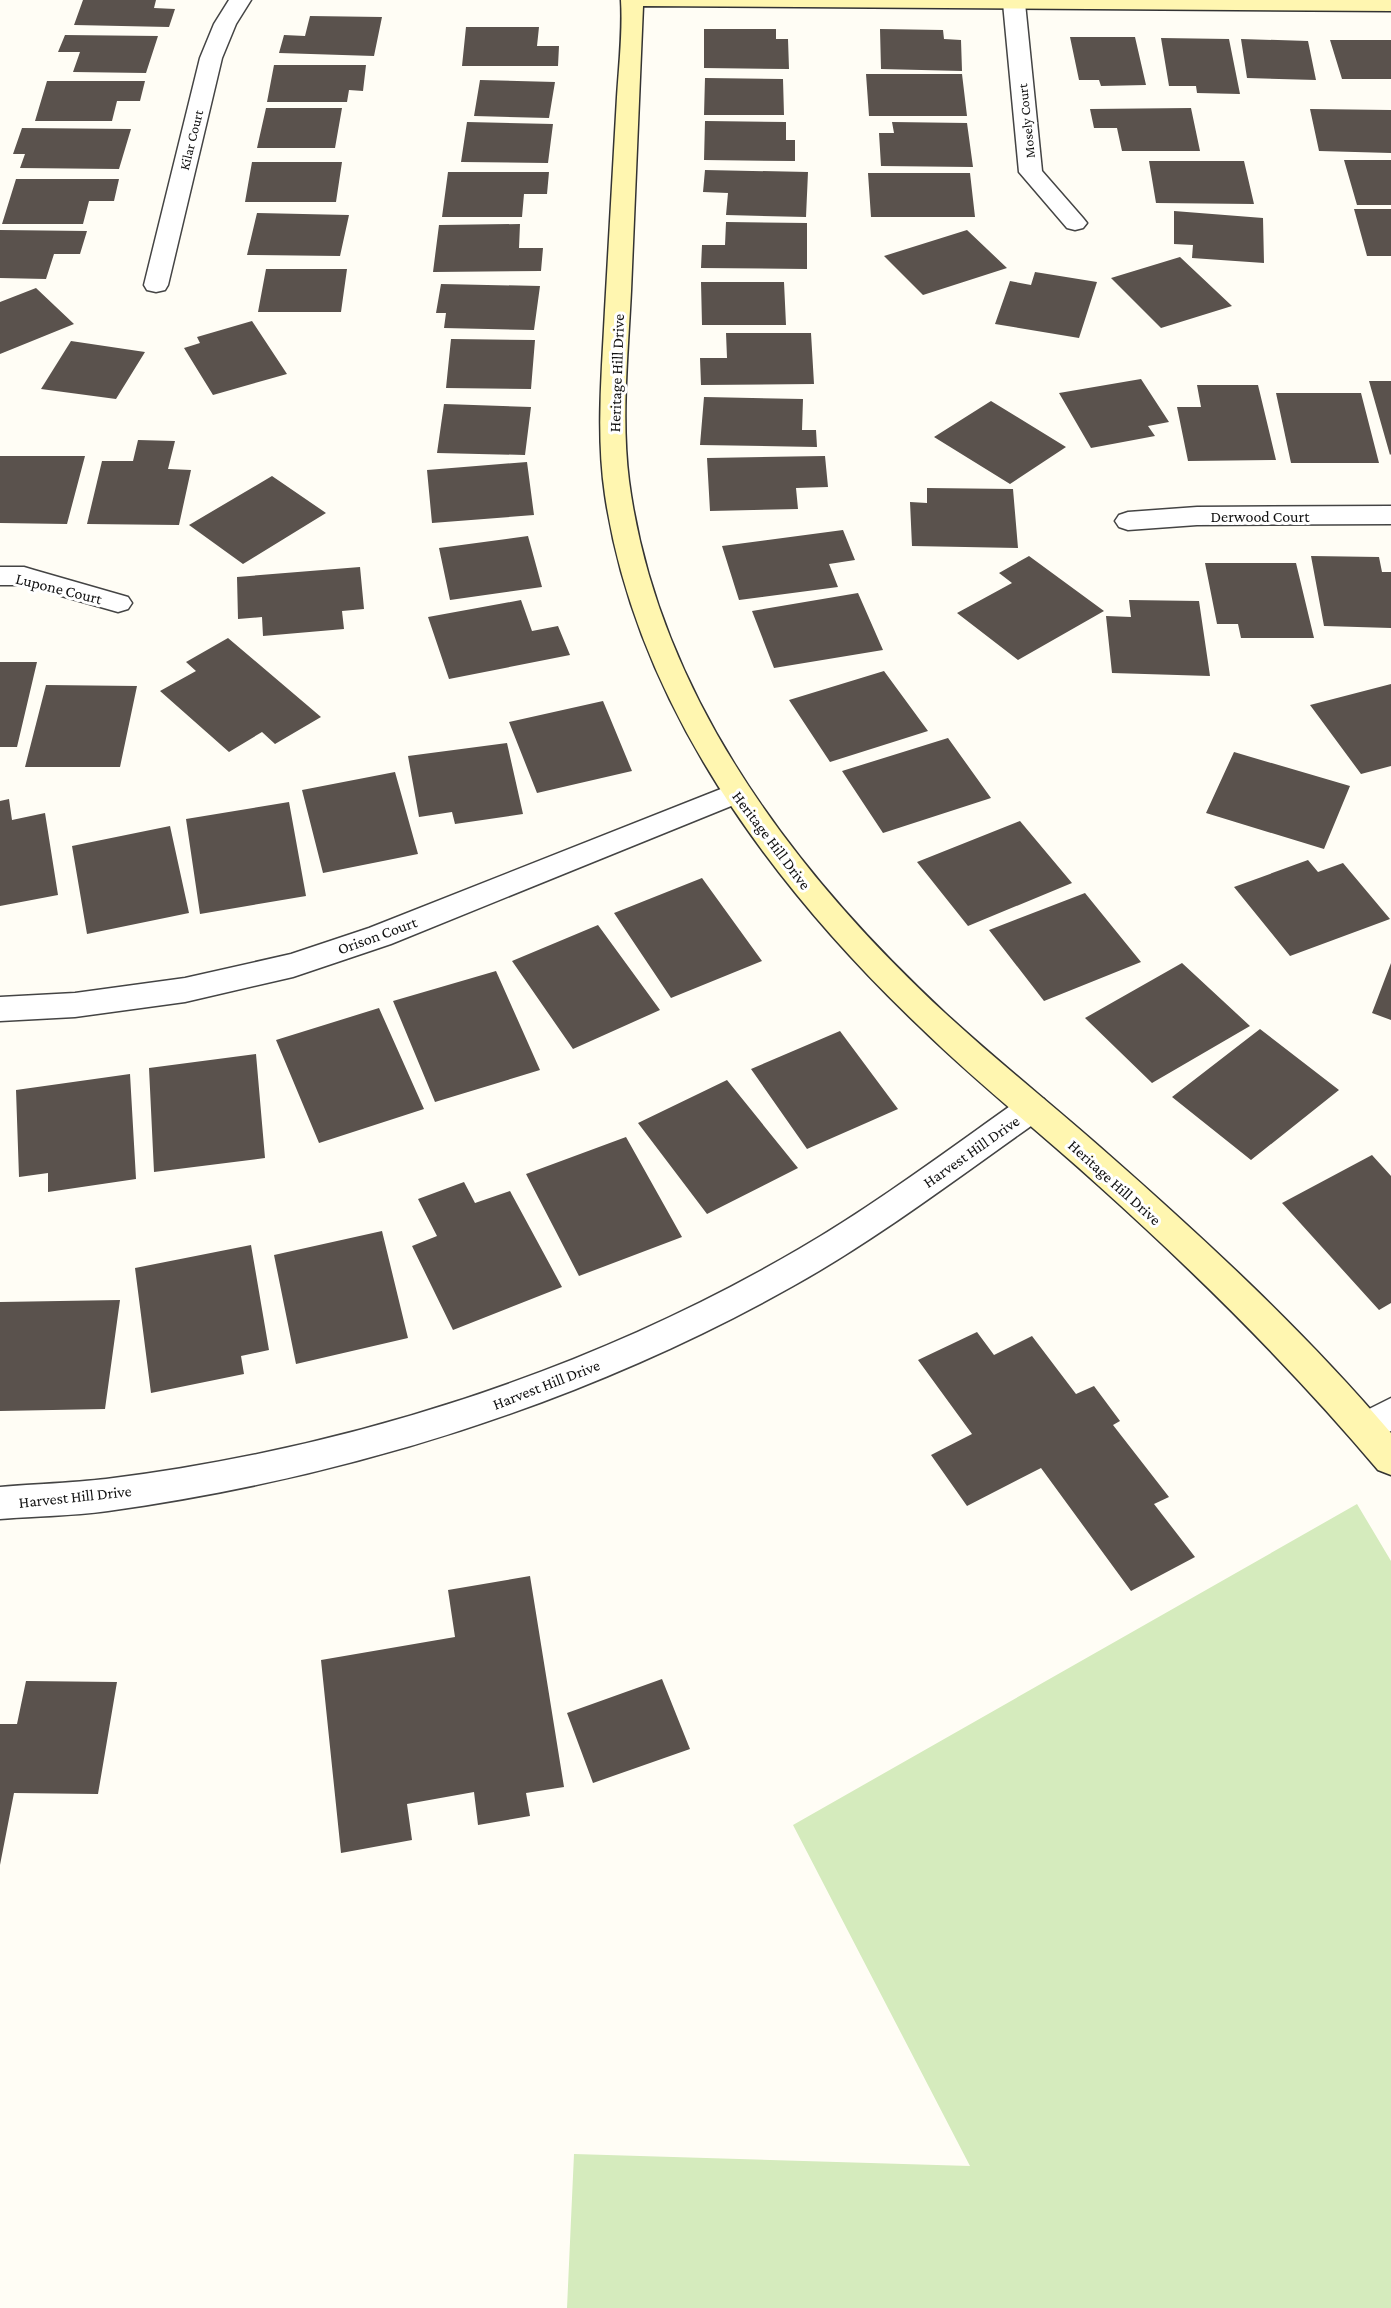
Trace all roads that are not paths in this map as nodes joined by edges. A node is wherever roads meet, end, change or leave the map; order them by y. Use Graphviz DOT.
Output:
graph roads {
  1 [pos="240,0"];
  2 [pos="632,0"];
  3 [pos="1014,3"];
  4 [pos="1391,5"];
  5 [pos="1075,223"];
  6 [pos="156,285"];
  7 [pos="1391,515"];
  8 [pos="1128,521"];
  9 [pos="0,576"];
  10 [pos="118,603"];
  11 [pos="736,793"];
  12 [pos="0,1009"];
  13 [pos="1032,1108"];
  14 [pos="1378,1421"];
  15 [pos="1391,1459"];
  16 [pos="0,1503"];
  1 -- 6 [label="street, Kilar Court"];
  2 -- 3 [label="street"];
  2 -- 11 [label="street, Heritage Hill Drive"];
  3 -- 4 [label="street"];
  3 -- 5 [label="street, Mosely Court"];
  7 -- 8 [label="street, Derwood Court"];
  9 -- 10 [label="street, Lupone Court"];
  11 -- 12 [label="street, Orison Court"];
  11 -- 13 [label="street, Heritage Hill Drive"];
  13 -- 14 [label="street, Heritage Hill Drive"];
  13 -- 16 [label="street, Harvest Hill Drive"];
  14 -- 15 [label="street, Heritage Hill Drive"];
}
